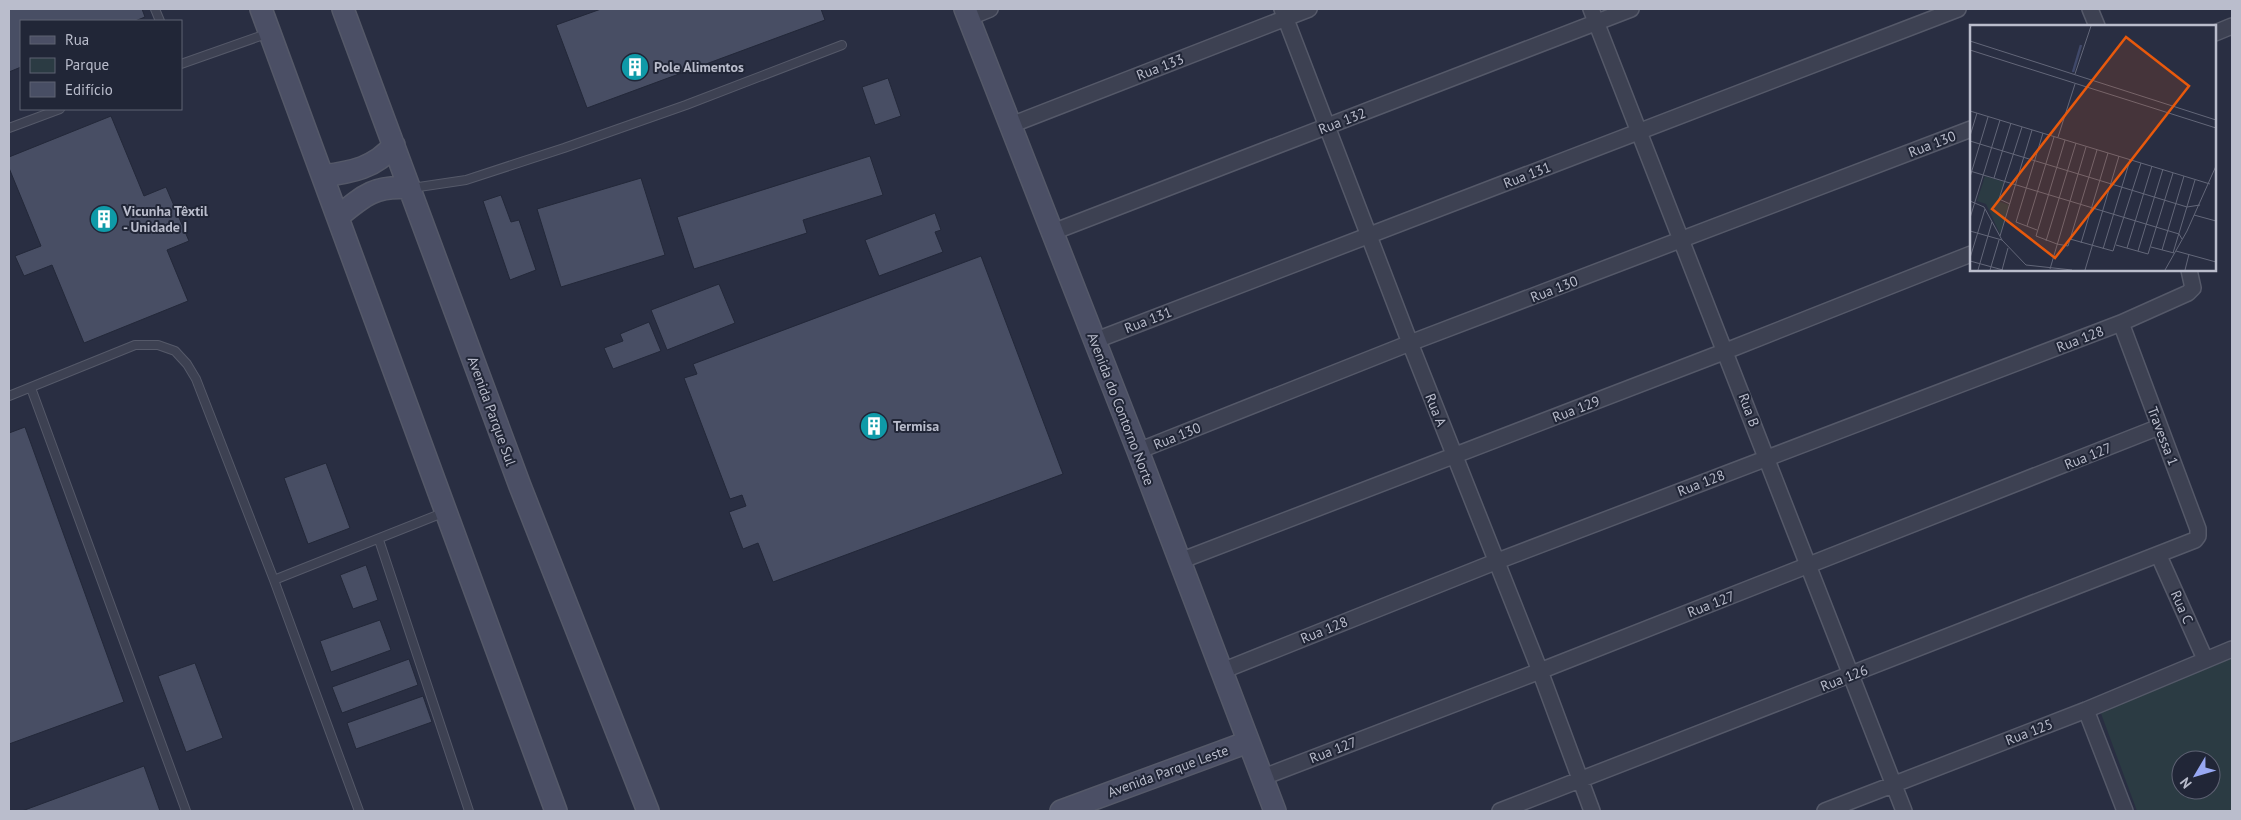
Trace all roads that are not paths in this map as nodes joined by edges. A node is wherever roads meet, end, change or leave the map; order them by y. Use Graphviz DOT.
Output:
graph roads {
  1 [pos="261,9"];
  2 [pos="343,9"];
  3 [pos="990,9"];
  4 [pos="1310,9"];
  5 [pos="1631,9"];
  6 [pos="1958,9"];
  7 [pos="2090,9"];
  8 [pos="966,13"];
  9 [pos="1284,14"];
  10 [pos="1594,15"];
  11 [pos="2097,25"];
  12 [pos="2232,26"];
  13 [pos="270,33"];
  14 [pos="2216,33"];
  15 [pos="842,45"];
  16 [pos="182,64"];
  17 [pos="57,110"];
  18 [pos="1011,125"];
  19 [pos="1327,127"];
  20 [pos="9,128"];
  21 [pos="1970,129"];
  22 [pos="1640,132"];
  23 [pos="394,145"];
  24 [pos="323,176"];
  25 [pos="410,188"];
  26 [pos="339,216"];
  27 [pos="1053,232"];
  28 [pos="1368,236"];
  29 [pos="1680,241"];
  30 [pos="1970,254"];
  31 [pos="2188,271"];
  32 [pos="2121,324"];
  33 [pos="1094,341"];
  34 [pos="1410,344"];
  35 [pos="1726,351"];
  36 [pos="31,388"];
  37 [pos="9,396"];
  38 [pos="2159,427"];
  39 [pos="1138,451"];
  40 [pos="1454,455"];
  41 [pos="1767,458"];
  42 [pos="445,512"];
  43 [pos="379,540"];
  44 [pos="2188,545"];
  45 [pos="2160,556"];
  46 [pos="1180,561"];
  47 [pos="1495,562"];
  48 [pos="1809,566"];
  49 [pos="274,580"];
  50 [pos="2232,650"];
  51 [pos="2205,659"];
  52 [pos="1222,671"];
  53 [pos="1540,671"];
  54 [pos="1850,676"];
  55 [pos="2086,710"];
  56 [pos="1248,742"];
  57 [pos="1262,778"];
  58 [pos="1580,781"];
  59 [pos="1894,785"];
  60 [pos="186,811"];
  61 [pos="359,811"];
  62 [pos="469,811"];
  63 [pos="556,811"];
  64 [pos="648,811"];
  65 [pos="1061,811"];
  66 [pos="1275,811"];
  67 [pos="1500,811"];
  68 [pos="1592,811"];
  69 [pos="1825,811"];
  70 [pos="1904,811"];
  71 [pos="2124,811"];
  1 -- 13 [label="street"];
  2 -- 23 [label="street, Avenida Parque Sul"];
  3 -- 8 [label="street"];
  4 -- 9 [label="street, Rua 133"];
  5 -- 10 [label="street, Rua 132"];
  6 -- 22 [label="street, Rua 131"];
  7 -- 11 [label="street"];
  8 -- 18 [label="street, Avenida do Contorno Norte"];
  9 -- 18 [label="street, Rua 133"];
  9 -- 19 [label="street, Rua A"];
  10 -- 19 [label="street, Rua 132"];
  10 -- 22 [label="street, Rua B"];
  12 -- 14 [label="street"];
  13 -- 16 [label="lane"];
  13 -- 24 [label="street"];
  15 -- 25 [label="lane"];
  17 -- 20 [label="lane"];
  18 -- 27 [label="street, Avenida do Contorno Norte"];
  19 -- 27 [label="street, Rua 132"];
  19 -- 28 [label="street, Rua A"];
  21 -- 29 [label="street, Rua 130"];
  22 -- 28 [label="street, Rua 131"];
  22 -- 29 [label="street, Rua B"];
  23 -- 24 [label="street"];
  23 -- 25 [label="street, Avenida Parque Sul"];
  24 -- 26 [label="street"];
  25 -- 26 [label="street"];
  25 -- 64 [label="street, Avenida Parque Sul"];
  26 -- 42 [label="street"];
  27 -- 33 [label="street, Avenida do Contorno Norte"];
  28 -- 33 [label="street, Rua 131"];
  28 -- 34 [label="street, Rua A"];
  29 -- 34 [label="street, Rua 130"];
  29 -- 35 [label="street, Rua B"];
  30 -- 35 [label="street, Rua 129"];
  31 -- 32 [label="street, Rua 128"];
  32 -- 38 [label="street, Travessa 1"];
  32 -- 41 [label="street, Rua 128"];
  33 -- 39 [label="street, Avenida do Contorno Norte"];
  34 -- 39 [label="street, Rua 130"];
  34 -- 40 [label="street, Rua A"];
  35 -- 40 [label="street, Rua 129"];
  35 -- 41 [label="street, Rua B"];
  36 -- 37 [label="lane"];
  36 -- 49 [label="lane"];
  36 -- 60 [label="lane"];
  38 -- 44 [label="street, Travessa 1"];
  38 -- 48 [label="street, Rua 127"];
  39 -- 46 [label="street, Avenida do Contorno Norte"];
  40 -- 46 [label="street, Rua 129"];
  40 -- 47 [label="street, Rua A"];
  41 -- 47 [label="street, Rua 128"];
  41 -- 48 [label="street, Rua B"];
  42 -- 43 [label="lane"];
  42 -- 63 [label="street"];
  43 -- 49 [label="lane"];
  43 -- 62 [label="lane"];
  44 -- 45 [label="street, Rua 126"];
  45 -- 51 [label="street, Rua C"];
  45 -- 54 [label="street, Rua 126"];
  46 -- 52 [label="street, Avenida do Contorno Norte"];
  47 -- 52 [label="street, Rua 128"];
  47 -- 53 [label="street, Rua A"];
  48 -- 53 [label="street, Rua 127"];
  48 -- 54 [label="street, Rua B"];
  49 -- 61 [label="lane"];
  50 -- 51 [label="street, Rua 125"];
  51 -- 55 [label="street, Rua 125"];
  52 -- 56 [label="street, Avenida do Contorno Norte"];
  53 -- 57 [label="street, Rua 127"];
  53 -- 58 [label="street, Rua A"];
  54 -- 58 [label="street, Rua 126"];
  54 -- 59 [label="street, Rua B"];
  55 -- 59 [label="street, Rua 125"];
  55 -- 71 [label="street"];
  56 -- 57 [label="street, Avenida do Contorno Norte"];
  56 -- 65 [label="street, Avenida Parque Leste"];
  57 -- 66 [label="street, Avenida do Contorno Norte"];
  58 -- 67 [label="street, Rua 126"];
  58 -- 68 [label="street, Rua A"];
  59 -- 69 [label="street, Rua 125"];
  59 -- 70 [label="street, Rua B"];
}
